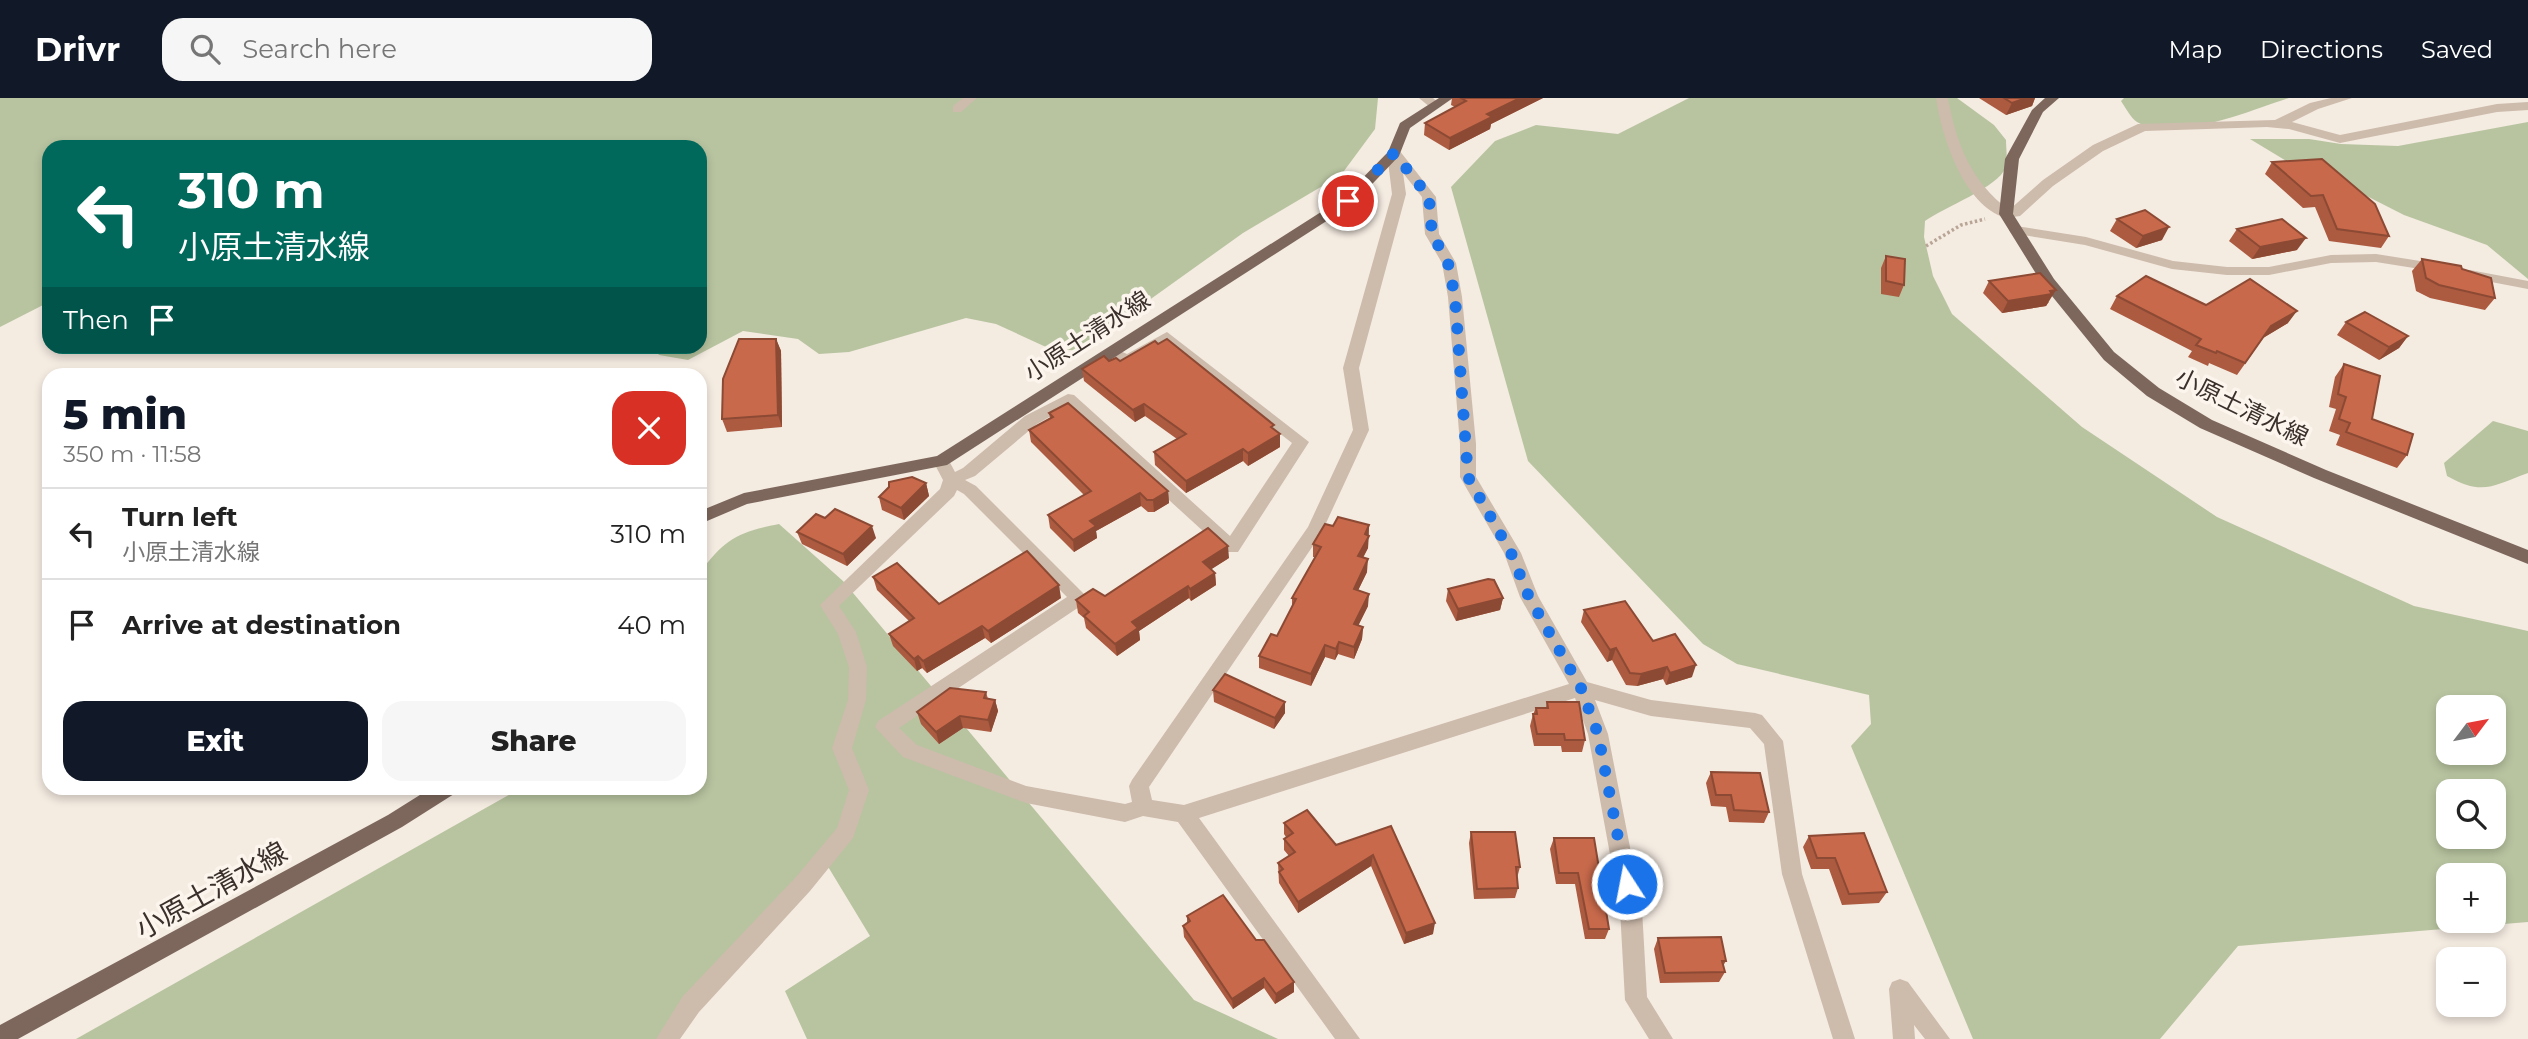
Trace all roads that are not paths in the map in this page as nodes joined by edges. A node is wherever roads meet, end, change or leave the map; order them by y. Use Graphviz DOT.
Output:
graph roads {
  1 [pos="971,98"];
  2 [pos="1942,98"];
  3 [pos="2053,98"];
  4 [pos="2346,98"];
  5 [pos="1436,100"];
  6 [pos="2527,107"];
  7 [pos="957,109"];
  8 [pos="2277,124"];
  9 [pos="1394,153"];
  10 [pos="2006,214"];
  11 [pos="2016,230"];
  12 [pos="2528,285"];
  13 [pos="1111,352"];
  14 [pos="941,461"];
  15 [pos="951,480"];
  16 [pos="707,515"];
  17 [pos="2528,557"];
  18 [pos="1581,688"];
  19 [pos="436,795"];
  20 [pos="1143,807"];
  21 [pos="1184,814"];
  22 [pos="0,1037"];
  23 [pos="667,1039"];
  24 [pos="1349,1039"];
  25 [pos="1662,1039"];
  26 [pos="1844,1039"];
  27 [pos="1904,1039"];
  28 [pos="1939,1039"];
  1 -- 7 [label="street"];
  2 -- 10 [label="street"];
  3 -- 10 [label="main road"];
  4 -- 8 [label="street"];
  5 -- 9 [label="main road, 小原土清水線"];
  6 -- 8 [label="street"];
  8 -- 10 [label="street"];
  9 -- 13 [label="main road, 小原土清水線"];
  9 -- 18 [label="street"];
  9 -- 20 [label="street"];
  10 -- 11 [label="main road, 小原土清水線"];
  11 -- 12 [label="street"];
  11 -- 17 [label="main road, 小原土清水線"];
  13 -- 14 [label="main road, 小原土清水線"];
  13 -- 15 [label="street"];
  14 -- 15 [label="street"];
  14 -- 16 [label="main road, 小原土清水線"];
  15 -- 20 [label="street"];
  15 -- 23 [label="street"];
  18 -- 21 [label="street"];
  18 -- 25 [label="street"];
  18 -- 26 [label="street"];
  19 -- 22 [label="main road, 小原土清水線"];
  20 -- 21 [label="street"];
  21 -- 24 [label="street"];
  27 -- 28 [label="street"];
}
